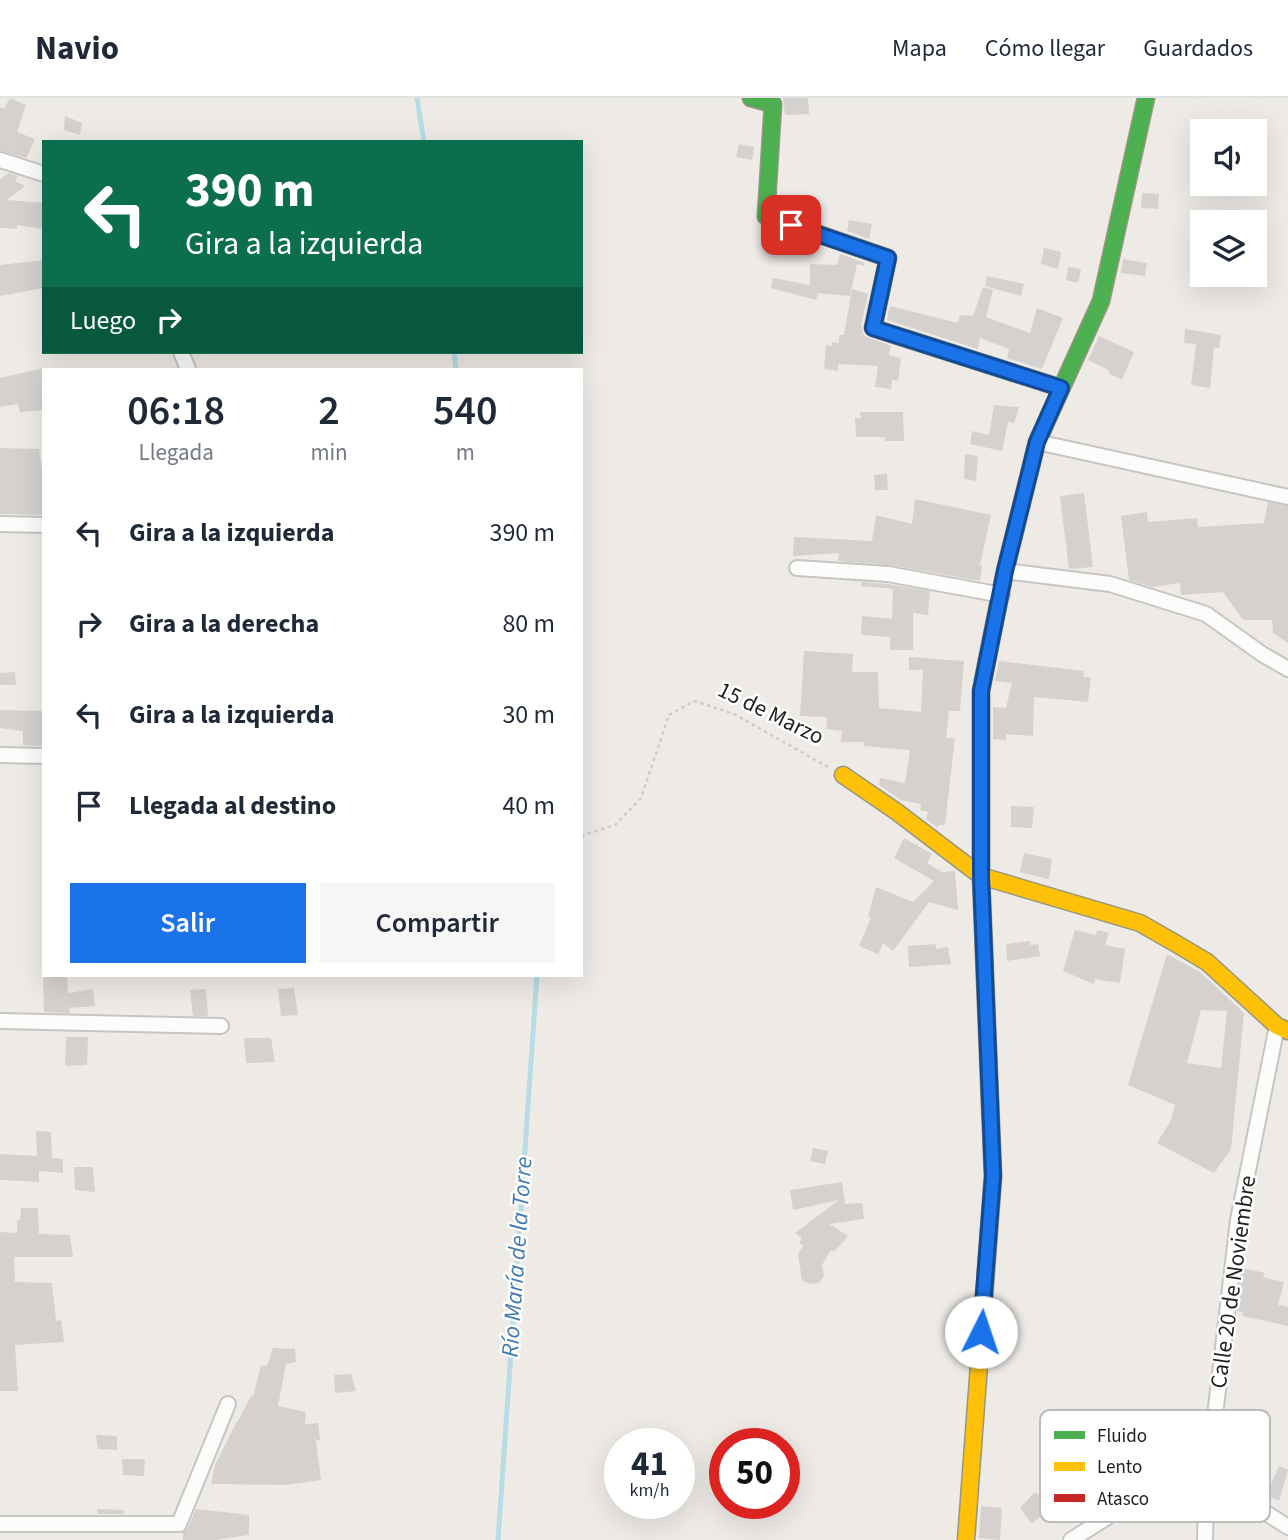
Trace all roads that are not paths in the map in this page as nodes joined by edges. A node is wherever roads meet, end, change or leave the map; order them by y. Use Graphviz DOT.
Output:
graph roads {
  1 [pos="751,98"];
  2 [pos="1146,98"];
  3 [pos="0,159"];
  4 [pos="42,173"];
  5 [pos="1061,388"];
  6 [pos="1037,442"];
  7 [pos="1288,497"];
  8 [pos="0,524"];
  9 [pos="42,525"];
  10 [pos="797,568"];
  11 [pos="1005,571"];
  12 [pos="1002,595"];
  13 [pos="1288,668"];
  14 [pos="0,755"];
  15 [pos="42,756"];
  16 [pos="843,775"];
  17 [pos="981,876"];
  18 [pos="0,1021"];
  19 [pos="221,1026"];
  20 [pos="1283,1028"];
  21 [pos="229,1404"];
  22 [pos="1216,1410"];
  23 [pos="1270,1516"];
  24 [pos="1100,1522"];
  25 [pos="1205,1522"];
  26 [pos="0,1524"];
  27 [pos="1288,1527"];
  28 [pos="966,1540"];
  29 [pos="1071,1540"];
  30 [pos="1205,1540"];
  1 -- 5 [label="main road"];
  2 -- 5 [label="main road"];
  3 -- 4 [label="street"];
  5 -- 6 [label="main road"];
  6 -- 7 [label="street"];
  6 -- 11 [label="main road"];
  8 -- 9 [label="street"];
  10 -- 12 [label="street"];
  11 -- 12 [label="main road"];
  11 -- 13 [label="street"];
  12 -- 17 [label="main road"];
  14 -- 15 [label="street"];
  16 -- 17 [label="main road"];
  17 -- 20 [label="main road"];
  17 -- 28 [label="main road"];
  18 -- 19 [label="street"];
  20 -- 22 [label="street, Calle 20 de Noviembre"];
  21 -- 26 [label="street"];
  23 -- 27 [label="street"];
  24 -- 29 [label="street"];
  25 -- 30 [label="street, Calle 20 de Noviembre"];
}
